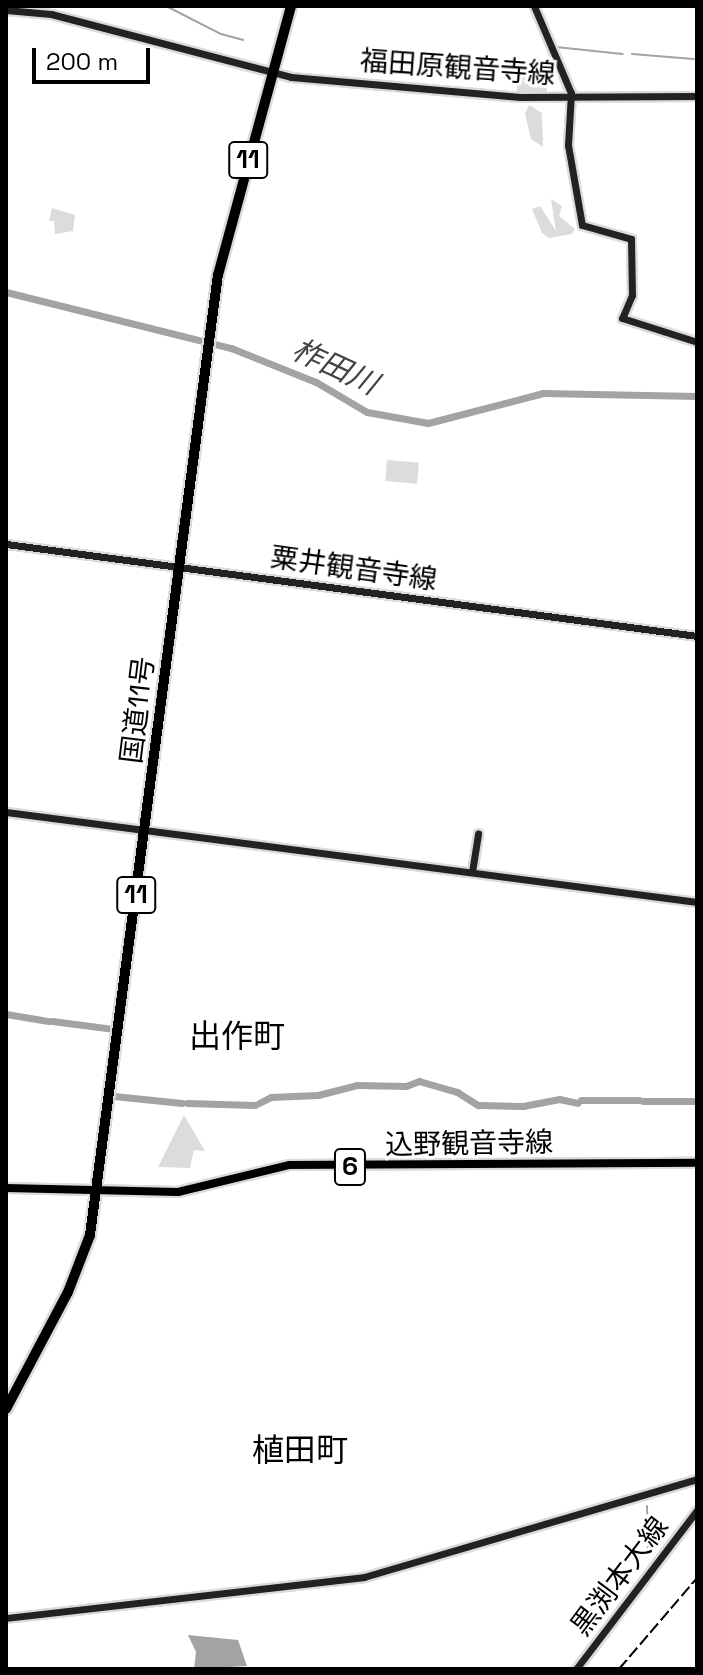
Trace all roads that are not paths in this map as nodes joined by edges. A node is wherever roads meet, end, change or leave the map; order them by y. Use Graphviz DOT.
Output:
graph roads {
  1 [pos="291,6"];
  2 [pos="534,6"];
  3 [pos="6,10"];
  4 [pos="271,73"];
  5 [pos="697,96"];
  6 [pos="571,97"];
  7 [pos="697,342"];
  8 [pos="6,544"];
  9 [pos="180,567"];
  10 [pos="697,636"];
  11 [pos="6,812"];
  12 [pos="146,830"];
  13 [pos="478,833"];
  14 [pos="472,872"];
  15 [pos="697,902"];
  16 [pos="697,1163"];
  17 [pos="6,1188"];
  18 [pos="97,1191"];
  19 [pos="6,1409"];
  20 [pos="697,1479"];
  21 [pos="697,1510"];
  22 [pos="6,1618"];
  23 [pos="576,1669"];
  1 -- 4 [label="highway, 国道11号 / 11"];
  2 -- 6 [label="main road"];
  3 -- 4 [label="main road, 福田原観音寺線"];
  4 -- 6 [label="main road, 福田原観音寺線"];
  4 -- 9 [label="highway, 国道11号 / 11"];
  5 -- 6 [label="main road"];
  6 -- 7 [label="main road, 福田原観音寺線"];
  8 -- 9 [label="main road, 粟井観音寺線"];
  9 -- 10 [label="main road, 粟井観音寺線"];
  9 -- 12 [label="highway, 国道11号 / 11"];
  11 -- 12 [label="main road"];
  12 -- 14 [label="main road"];
  12 -- 18 [label="highway, 国道11号 / 11"];
  13 -- 14 [label="main road"];
  14 -- 15 [label="main road"];
  16 -- 18 [label="main road, 込野観音寺線 / 6"];
  17 -- 18 [label="main road, 込野観音寺線 / 6"];
  18 -- 19 [label="highway, 国道11号 / 11"];
  20 -- 22 [label="main road"];
  21 -- 23 [label="main road, 黒渕本大線"];
}
